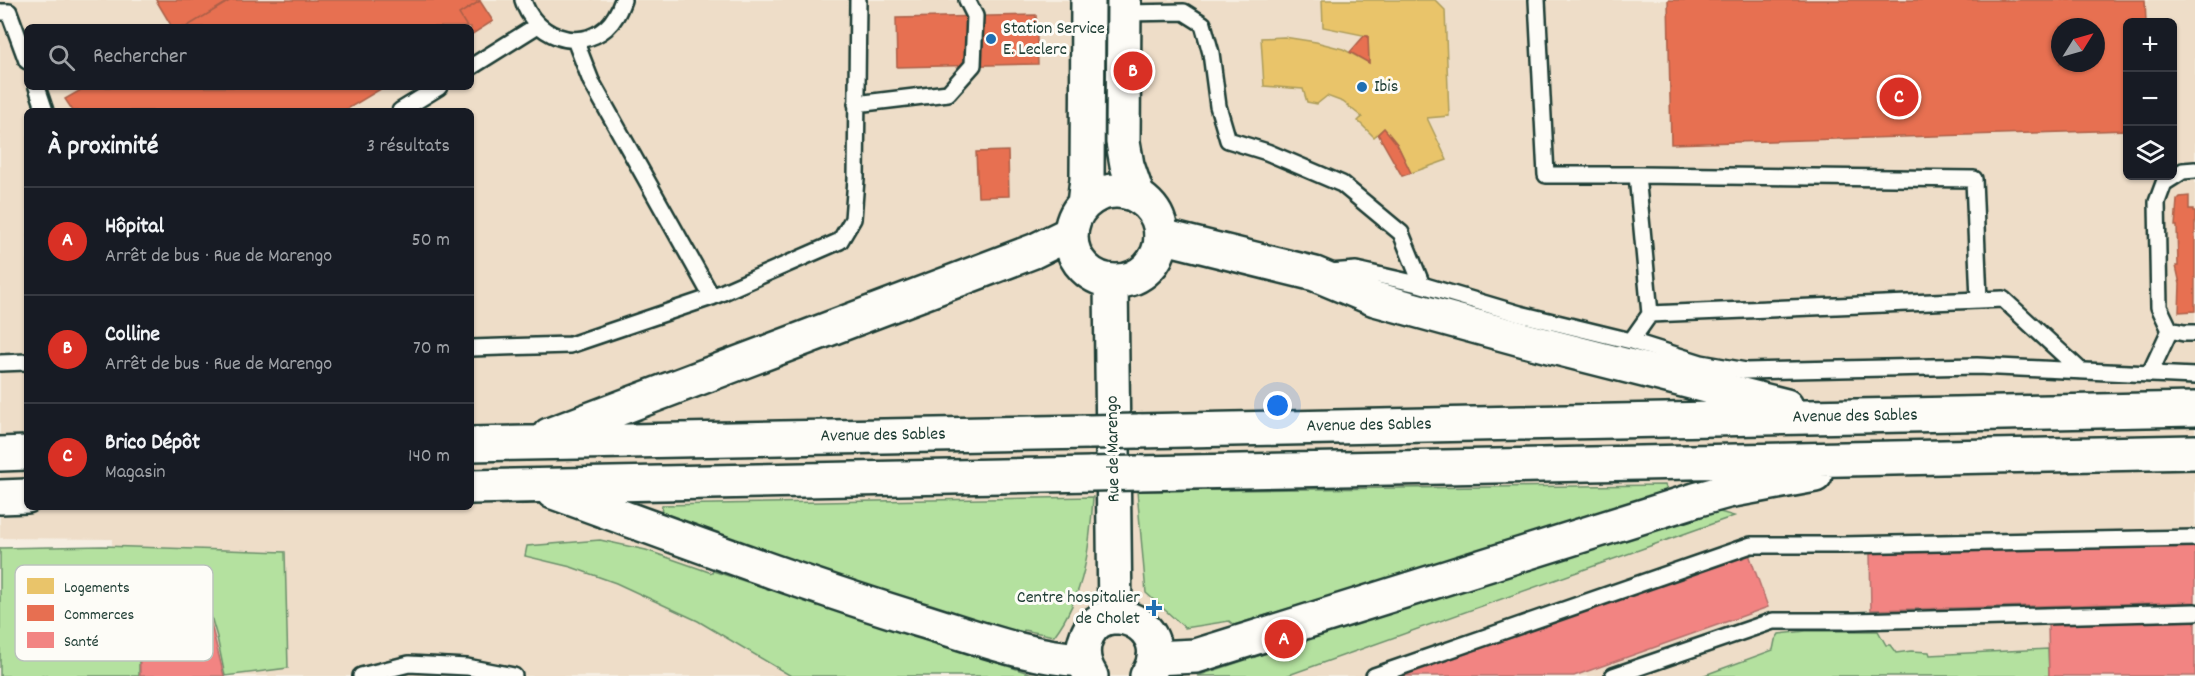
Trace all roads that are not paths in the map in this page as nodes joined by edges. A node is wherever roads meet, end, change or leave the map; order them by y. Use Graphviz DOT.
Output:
graph roads {
  1 [pos="523,0"];
  2 [pos="623,0"];
  3 [pos="858,0"];
  4 [pos="967,0"];
  5 [pos="1088,0"];
  6 [pos="1537,0"];
  7 [pos="1124,6"];
  8 [pos="1174,6"];
  9 [pos="0,12"];
  10 [pos="538,26"];
  11 [pos="574,40"];
  12 [pos="24,53"];
  13 [pos="474,65"];
  14 [pos="38,90"];
  15 [pos="434,90"];
  16 [pos="856,104"];
  17 [pos="44,108"];
  18 [pos="405,108"];
  19 [pos="2195,170"];
  20 [pos="1637,175"];
  21 [pos="1138,197"];
  22 [pos="1084,204"];
  23 [pos="1071,233"];
  24 [pos="1161,236"];
  25 [pos="1315,274"];
  26 [pos="1111,281"];
  27 [pos="1422,285"];
  28 [pos="712,297"];
  29 [pos="1979,300"];
  30 [pos="1650,314"];
  31 [pos="2170,330"];
  32 [pos="2195,333"];
  33 [pos="1631,341"];
  34 [pos="474,348"];
  35 [pos="24,362"];
  36 [pos="0,363"];
  37 [pos="2080,370"];
  38 [pos="2150,373"];
  39 [pos="2195,376"];
  40 [pos="2195,409"];
  41 [pos="1828,417"];
  42 [pos="528,443"];
  43 [pos="474,444"];
  44 [pos="2195,452"];
  45 [pos="24,453"];
  46 [pos="0,454"];
  47 [pos="1917,458"];
  48 [pos="535,485"];
  49 [pos="474,487"];
  50 [pos="24,496"];
  51 [pos="0,497"];
  52 [pos="2195,537"];
  53 [pos="2195,612"];
  54 [pos="1115,617"];
  55 [pos="1151,667"];
  56 [pos="1087,668"];
  57 [pos="361,676"];
  58 [pos="514,676"];
  59 [pos="1374,676"];
  60 [pos="1613,676"];
  1 -- 10 [label="lane"];
  2 -- 11 [label="lane"];
  3 -- 16 [label="lane"];
  4 -- 16 [label="lane"];
  5 -- 22 [label="main road"];
  6 -- 20 [label="lane"];
  7 -- 8 [label="lane"];
  7 -- 21 [label="main road"];
  8 -- 27 [label="lane"];
  9 -- 12 [label="lane"];
  10 -- 11 [label="lane"];
  10 -- 13 [label="lane"];
  11 -- 28 [label="lane"];
  14 -- 17 [label="lane"];
  15 -- 18 [label="lane"];
  16 -- 28 [label="lane"];
  19 -- 31 [label="lane"];
  20 -- 29 [label="lane"];
  20 -- 30 [label="lane"];
  21 -- 22 [label="main road"];
  21 -- 24 [label="main road"];
  22 -- 23 [label="main road"];
  23 -- 26 [label="main road"];
  23 -- 42 [label="main road"];
  24 -- 25 [label="main road"];
  24 -- 26 [label="main road"];
  25 -- 27 [label="lane"];
  25 -- 41 [label="main road"];
  26 -- 54 [label="main road, Rue de Marengo"];
  27 -- 33 [label="lane"];
  28 -- 34 [label="lane"];
  29 -- 30 [label="lane"];
  29 -- 37 [label="lane"];
  30 -- 33 [label="lane"];
  31 -- 32 [label="lane"];
  31 -- 38 [label="lane"];
  33 -- 37 [label="lane"];
  35 -- 36 [label="lane"];
  37 -- 38 [label="lane"];
  38 -- 39 [label="lane"];
  40 -- 41 [label="main road, Avenue des Sables"];
  41 -- 42 [label="main road, Avenue des Sables, bridge"];
  42 -- 43 [label="main road, Avenue des Sables"];
  44 -- 47 [label="main road"];
  45 -- 46 [label="main road"];
  47 -- 48 [label="main road, bridge"];
  47 -- 55 [label="main road"];
  48 -- 49 [label="main road"];
  48 -- 56 [label="main road"];
  50 -- 51 [label="main road"];
  52 -- 59 [label="lane"];
  53 -- 60 [label="lane"];
  54 -- 55 [label="main road"];
  54 -- 56 [label="main road"];
  57 -- 58 [label="lane"];
}
